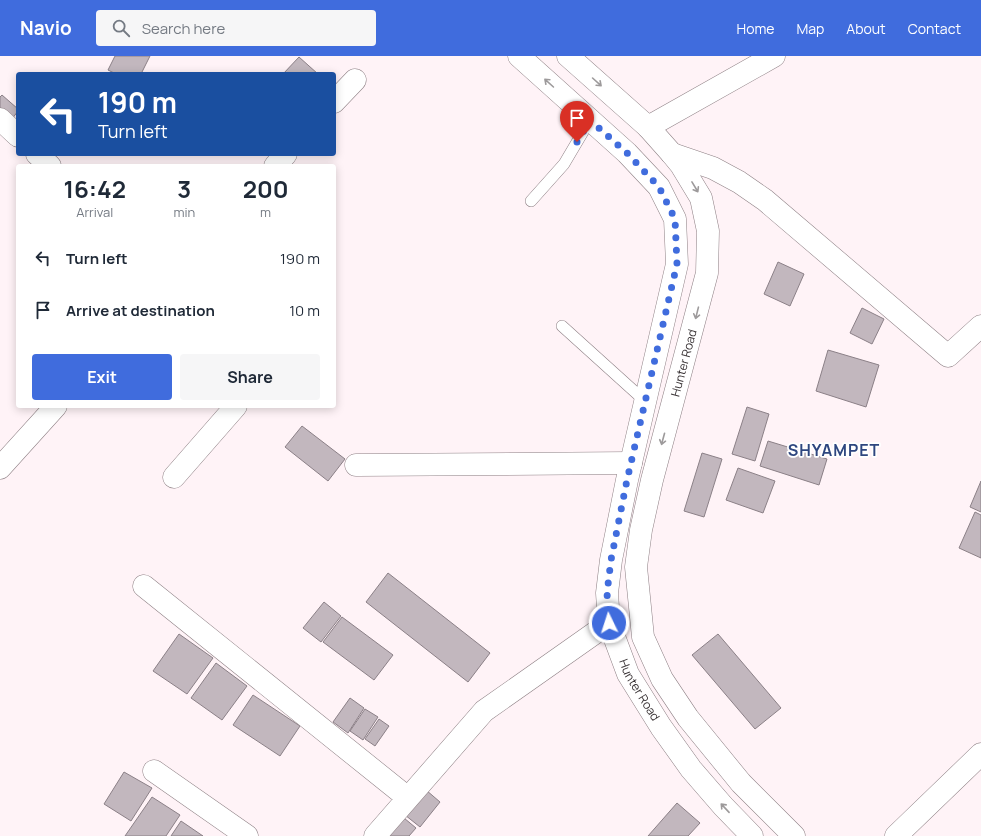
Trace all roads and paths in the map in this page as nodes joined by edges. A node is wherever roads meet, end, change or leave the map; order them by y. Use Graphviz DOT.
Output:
graph roads {
  1 [pos="519,56"];
  2 [pos="568,56"];
  3 [pos="774,56"];
  4 [pos="355,80"];
  5 [pos="336,100"];
  6 [pos="0,119"];
  7 [pos="590,120"];
  8 [pos="648,127"];
  9 [pos="16,134"];
  10 [pos="672,154"];
  11 [pos="40,156"];
  12 [pos="284,156"];
  13 [pos="48,164"];
  14 [pos="277,164"];
  15 [pos="531,201"];
  16 [pos="562,326"];
  17 [pos="981,326"];
  18 [pos="645,402"];
  19 [pos="54,408"];
  20 [pos="234,408"];
  21 [pos="631,463"];
  22 [pos="356,465"];
  23 [pos="0,468"];
  24 [pos="174,476"];
  25 [pos="144,586"];
  26 [pos="609,623"];
  27 [pos="981,754"];
  28 [pos="154,771"];
  29 [pos="408,798"];
  30 [pos="247,836"];
  31 [pos="375,836"];
  32 [pos="752,836"];
  33 [pos="794,836"];
  34 [pos="896,836"];
  7 -- 1 [label="street, Hunter Road, one-way"];
  2 -- 8 [label="street, Hunter Road, one-way"];
  3 -- 8 [label="street"];
  4 -- 5 [label="street"];
  6 -- 9 [label="street"];
  7 -- 15 [label="lane"];
  7 -- 18 [label="street, Hunter Road"];
  8 -- 10 [label="street, Hunter Road"];
  10 -- 17 [label="street"];
  10 -- 33 [label="street, Hunter Road, one-way"];
  11 -- 13 [label="street"];
  12 -- 14 [label="street"];
  16 -- 18 [label="lane"];
  18 -- 21 [label="street, Hunter Road"];
  19 -- 23 [label="street"];
  20 -- 24 [label="street"];
  21 -- 22 [label="street"];
  21 -- 26 [label="street, Hunter Road"];
  25 -- 29 [label="street"];
  26 -- 29 [label="street"];
  32 -- 26 [label="street, Hunter Road, one-way"];
  27 -- 34 [label="street"];
  28 -- 30 [label="street"];
  29 -- 31 [label="street"];
}
